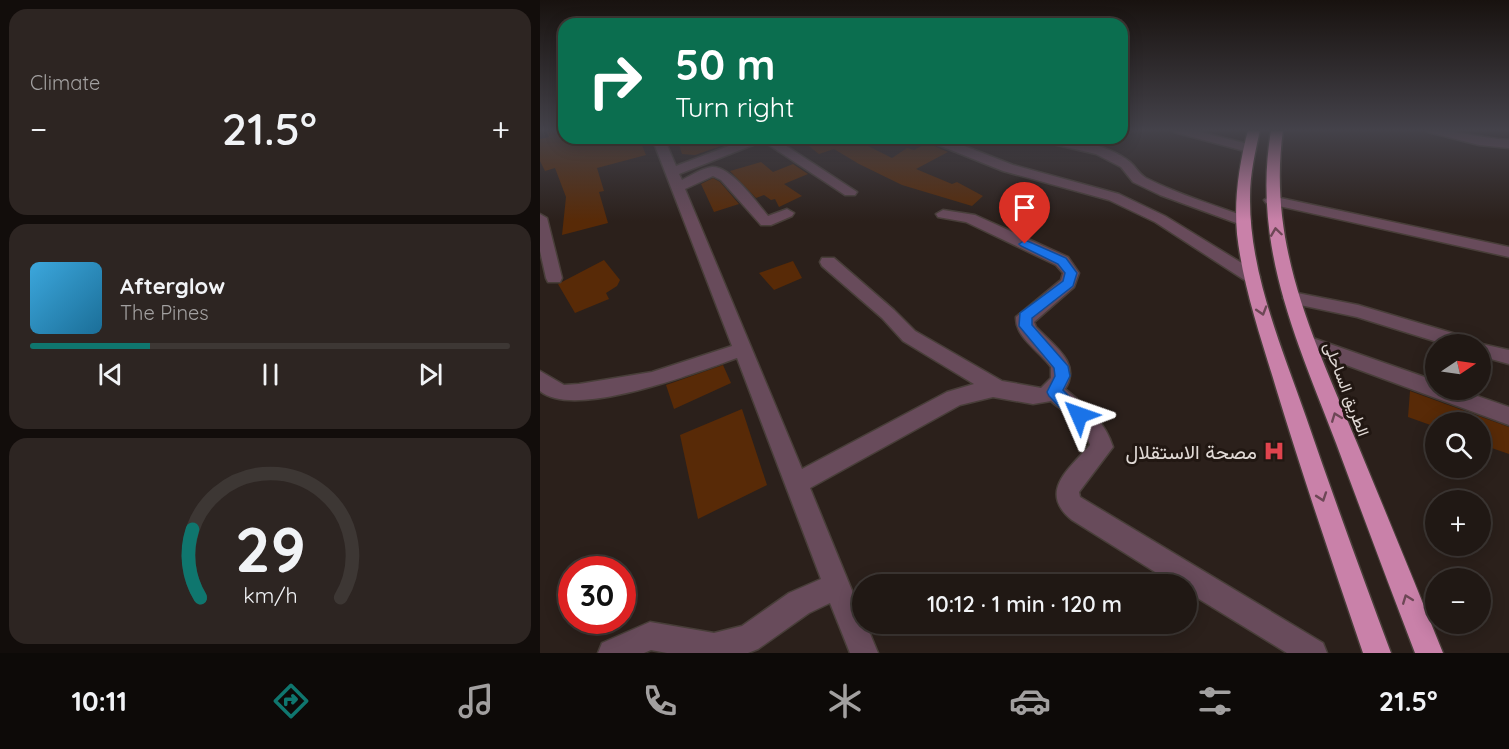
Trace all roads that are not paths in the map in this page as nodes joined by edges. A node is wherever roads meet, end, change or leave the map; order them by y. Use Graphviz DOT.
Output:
graph roads {
  1 [pos="667,160"];
  2 [pos="714,160"];
  3 [pos="801,160"];
  4 [pos="989,160"];
  5 [pos="1118,160"];
  6 [pos="1249,160"];
  7 [pos="1273,160"];
  8 [pos="675,179"];
  9 [pos="850,192"];
  10 [pos="1271,200"];
  11 [pos="787,213"];
  12 [pos="943,213"];
  13 [pos="540,218"];
  14 [pos="1244,221"];
  15 [pos="1509,252"];
  16 [pos="828,262"];
  17 [pos="554,278"];
  18 [pos="1252,278"];
  19 [pos="1292,298"];
  20 [pos="1433,334"];
  21 [pos="1307,343"];
  22 [pos="742,349"];
  23 [pos="1491,352"];
  24 [pos="1509,357"];
  25 [pos="540,379"];
  26 [pos="1425,386"];
  27 [pos="998,389"];
  28 [pos="1054,392"];
  29 [pos="1464,400"];
  30 [pos="1509,416"];
  31 [pos="796,484"];
  32 [pos="837,586"];
  33 [pos="612,653"];
  34 [pos="864,653"];
  35 [pos="1313,653"];
  36 [pos="1377,653"];
  37 [pos="1429,653"];
  1 -- 8 [label="street"];
  2 -- 8 [label="street"];
  3 -- 9 [label="street"];
  4 -- 18 [label="street"];
  5 -- 14 [label="street"];
  6 -- 14 [label="highway"];
  7 -- 10 [label="highway, الطريق الساحلى"];
  8 -- 11 [label="street"];
  8 -- 22 [label="street"];
  10 -- 15 [label="street"];
  19 -- 10 [label="highway, الطريق الساحلى, one-way"];
  12 -- 28 [label="street"];
  13 -- 17 [label="street"];
  14 -- 18 [label="highway"];
  16 -- 27 [label="street"];
  18 -- 36 [label="highway, one-way"];
  19 -- 20 [label="street"];
  19 -- 21 [label="highway, الطريق الساحلى"];
  21 -- 26 [label="street"];
  37 -- 21 [label="highway, الطريق الساحلى, one-way"];
  22 -- 25 [label="street"];
  22 -- 31 [label="street"];
  23 -- 24 [label="street"];
  27 -- 28 [label="street"];
  27 -- 31 [label="street"];
  28 -- 35 [label="street"];
  29 -- 30 [label="street"];
  31 -- 32 [label="street"];
  32 -- 33 [label="street"];
  32 -- 34 [label="street"];
}
